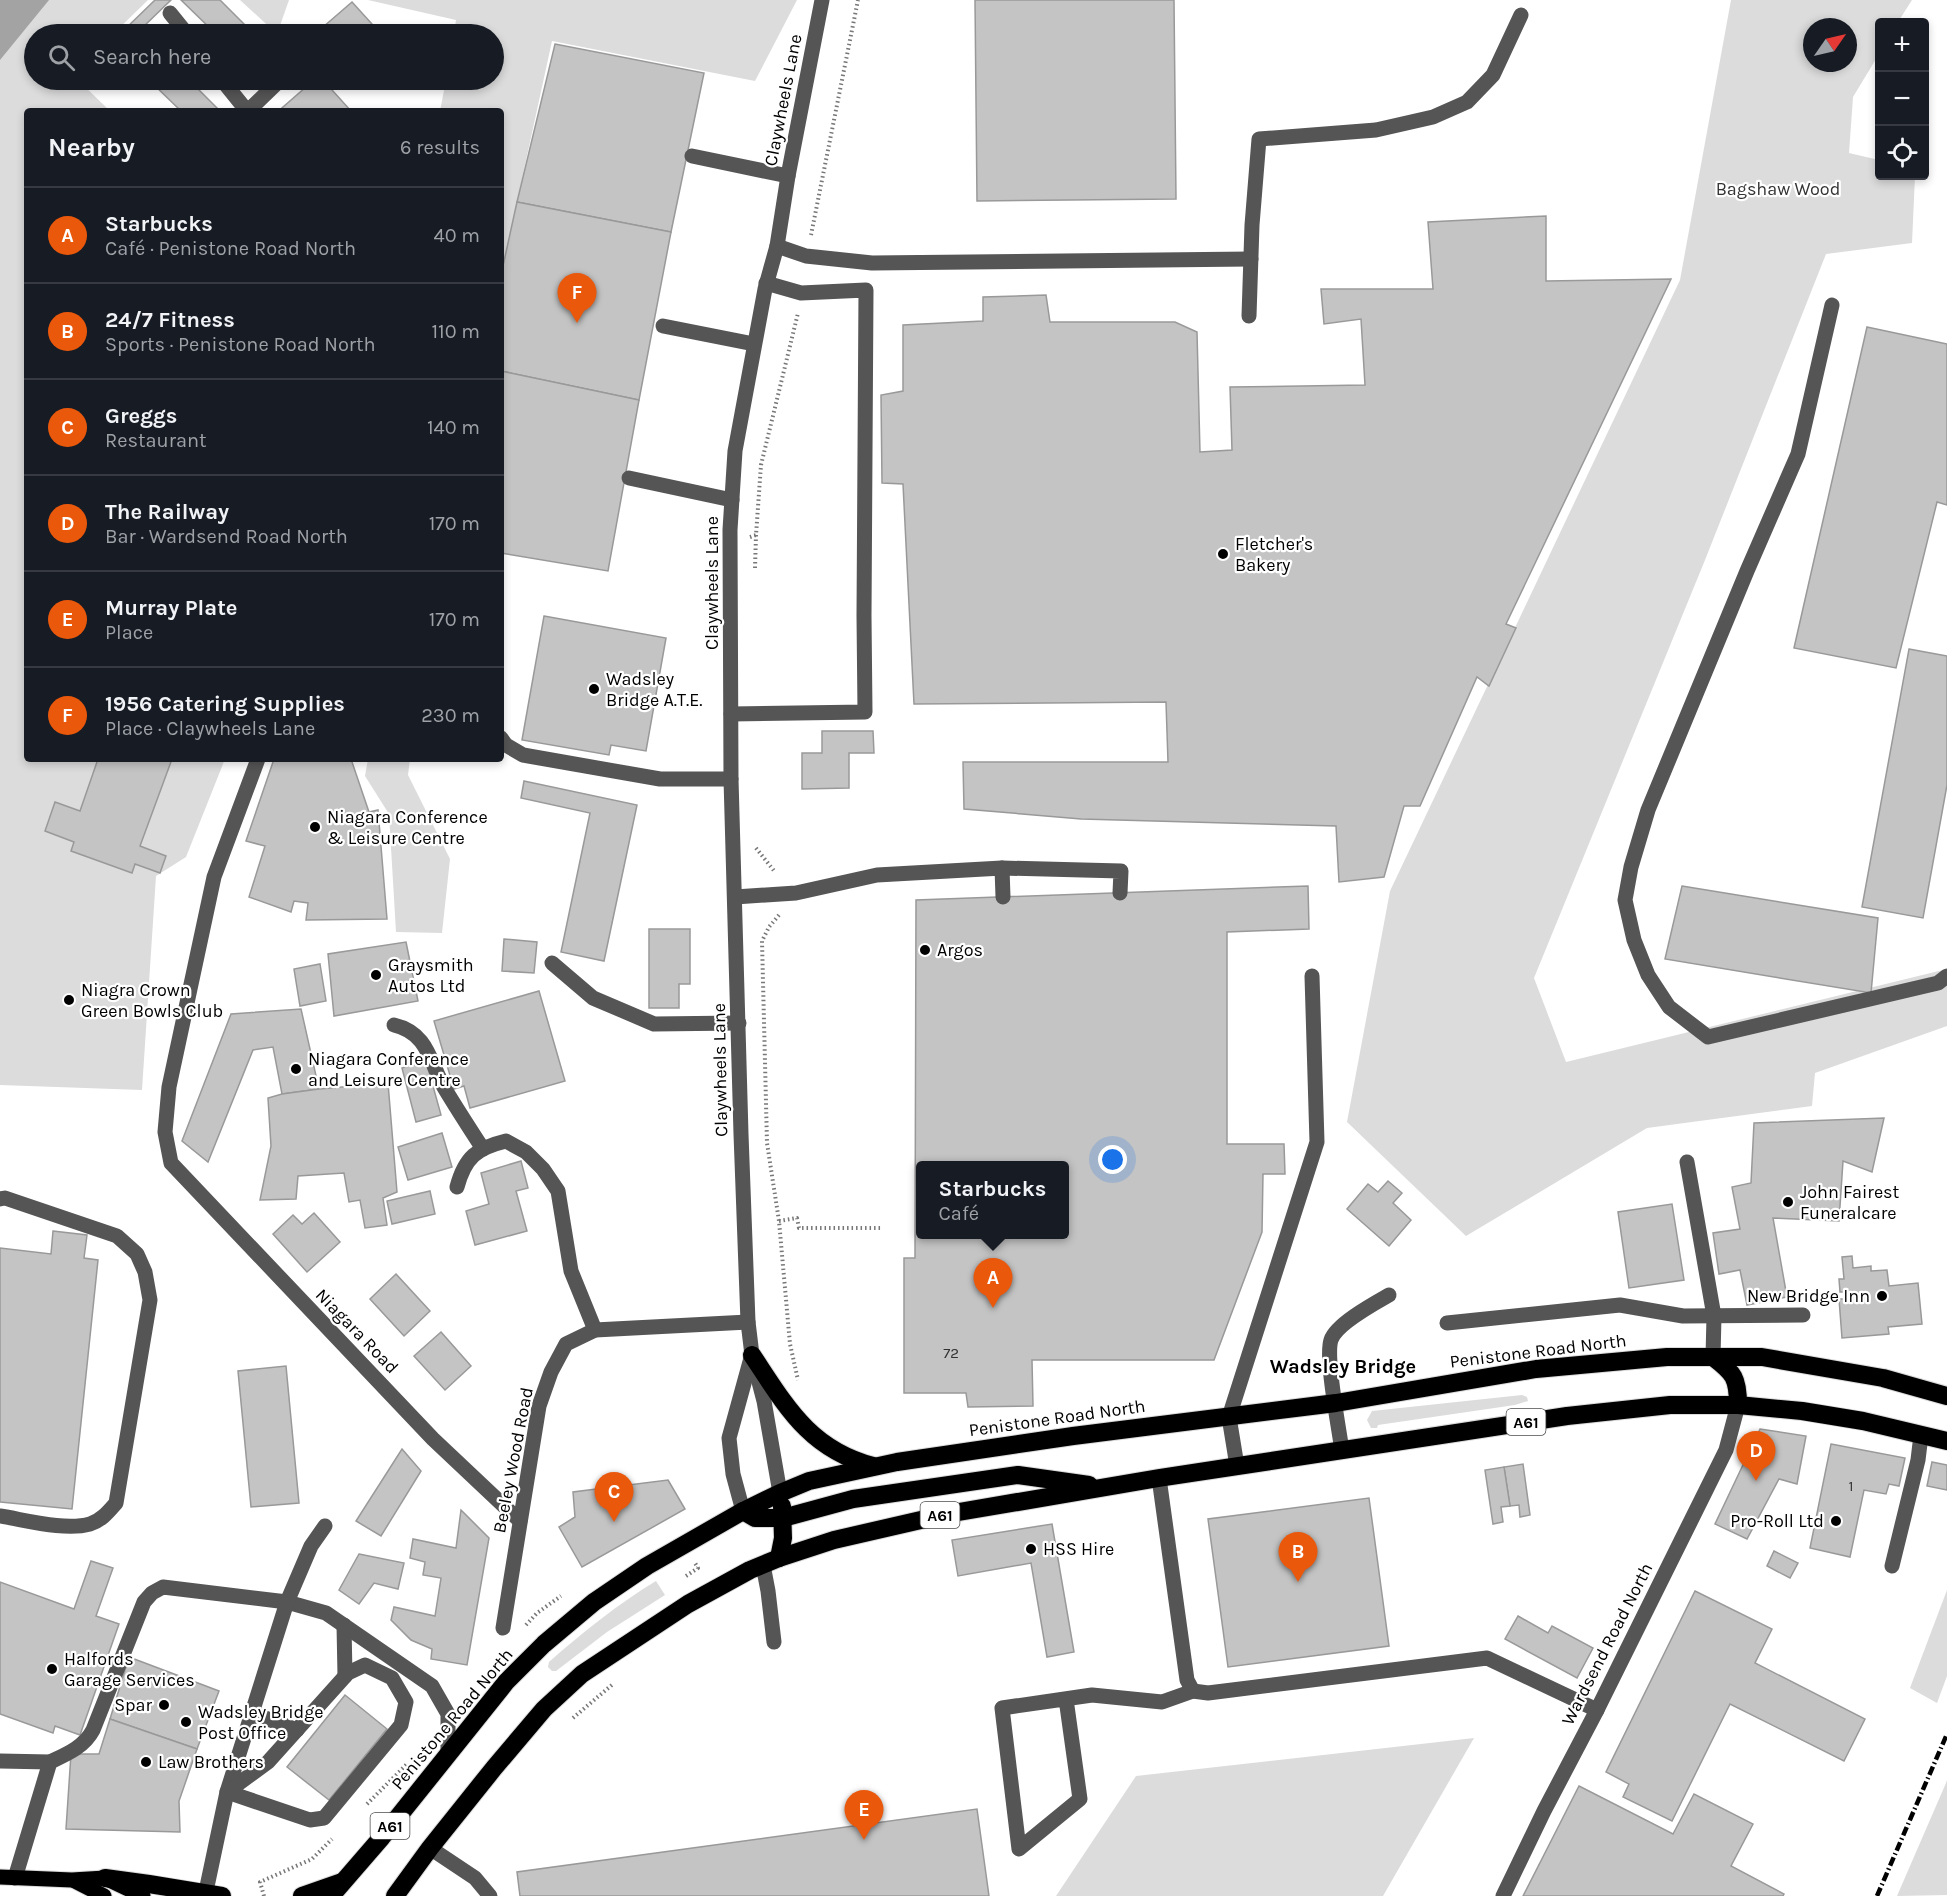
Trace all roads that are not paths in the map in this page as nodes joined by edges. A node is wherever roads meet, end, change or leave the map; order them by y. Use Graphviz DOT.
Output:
graph roads {
  1 [pos="822,0"];
  2 [pos="170,13"];
  3 [pos="1521,15"];
  4 [pos="179,24"];
  5 [pos="230,90"];
  6 [pos="269,90"];
  7 [pos="245,108"];
  8 [pos="250,108"];
  9 [pos="692,156"];
  10 [pos="788,176"];
  11 [pos="777,246"];
  12 [pos="1251,259"];
  13 [pos="766,283"];
  14 [pos="1832,305"];
  15 [pos="1249,316"];
  16 [pos="663,326"];
  17 [pos="754,344"];
  18 [pos="629,478"];
  19 [pos="732,500"];
  20 [pos="730,714"];
  21 [pos="504,742"];
  22 [pos="257,762"];
  23 [pos="731,779"];
  24 [pos="1002,868"];
  25 [pos="1120,892"];
  26 [pos="735,897"];
  27 [pos="1003,897"];
  28 [pos="552,963"];
  29 [pos="1312,976"];
  30 [pos="1947,976"];
  31 [pos="739,1023"];
  32 [pos="394,1026"];
  33 [pos="483,1149"];
  34 [pos="1687,1162"];
  35 [pos="457,1187"];
  36 [pos="0,1199"];
  37 [pos="1389,1294"];
  38 [pos="1803,1315"];
  39 [pos="1714,1316"];
  40 [pos="748,1322"];
  41 [pos="1447,1323"];
  42 [pos="595,1330"];
  43 [pos="752,1355"];
  44 [pos="1713,1357"];
  45 [pos="1947,1396"];
  46 [pos="1336,1403"];
  47 [pos="1738,1405"];
  48 [pos="1229,1416"];
  49 [pos="1921,1435"];
  50 [pos="1947,1441"];
  51 [pos="1342,1451"];
  52 [pos="1237,1466"];
  53 [pos="876,1467"];
  54 [pos="1159,1478"];
  55 [pos="1105,1487"];
  56 [pos="780,1492"];
  57 [pos="743,1512"];
  58 [pos="0,1516"];
  59 [pos="783,1518"];
  60 [pos="520,1521"];
  61 [pos="325,1526"];
  62 [pos="771,1561"];
  63 [pos="1892,1566"];
  64 [pos="287,1602"];
  65 [pos="344,1625"];
  66 [pos="503,1628"];
  67 [pos="774,1642"];
  68 [pos="345,1676"];
  69 [pos="1193,1691"];
  70 [pos="1066,1699"];
  71 [pos="1597,1710"];
  72 [pos="252,1713"];
  73 [pos="297,1730"];
  74 [pos="448,1754"];
  75 [pos="0,1761"];
  76 [pos="50,1762"];
  77 [pos="227,1792"];
  78 [pos="430,1848"];
  79 [pos="8,1877"];
  80 [pos="104,1887"];
  81 [pos="336,1889"];
  82 [pos="211,1895"];
  83 [pos="142,1896"];
  84 [pos="302,1896"];
  85 [pos="395,1896"];
  86 [pos="490,1896"];
  87 [pos="1503,1896"];
  1 -- 10 [label="street, Claywheels Lane"];
  2 -- 4 [label="street"];
  3 -- 12 [label="street"];
  5 -- 7 [label="street"];
  6 -- 8 [label="street"];
  9 -- 10 [label="street"];
  10 -- 11 [label="street, Claywheels Lane"];
  11 -- 12 [label="street"];
  11 -- 13 [label="street, Claywheels Lane"];
  12 -- 15 [label="street"];
  13 -- 17 [label="street, Claywheels Lane"];
  13 -- 20 [label="street"];
  14 -- 30 [label="street"];
  16 -- 17 [label="street"];
  17 -- 19 [label="street, Claywheels Lane"];
  18 -- 19 [label="street"];
  19 -- 20 [label="street, Claywheels Lane"];
  20 -- 23 [label="street, Claywheels Lane"];
  21 -- 23 [label="street"];
  22 -- 60 [label="street, Niagara Road"];
  23 -- 26 [label="street, Claywheels Lane"];
  24 -- 25 [label="street"];
  24 -- 26 [label="street"];
  24 -- 27 [label="street"];
  26 -- 31 [label="street, Claywheels Lane"];
  28 -- 31 [label="street"];
  29 -- 48 [label="street"];
  31 -- 40 [label="street, Claywheels Lane"];
  32 -- 33 [label="street"];
  33 -- 35 [label="street"];
  33 -- 42 [label="street"];
  34 -- 39 [label="street"];
  36 -- 58 [label="street"];
  37 -- 46 [label="street"];
  38 -- 39 [label="street"];
  39 -- 41 [label="street"];
  39 -- 44 [label="street"];
  40 -- 42 [label="street, Beeley Wood Road"];
  40 -- 43 [label="street, Claywheels Lane"];
  42 -- 60 [label="street, Beeley Wood Road"];
  43 -- 53 [label="highway"];
  43 -- 56 [label="street, Claywheels Lane"];
  43 -- 57 [label="street, Claywheels Lane"];
  44 -- 45 [label="highway, Penistone Road North / A61"];
  44 -- 46 [label="highway, Penistone Road North / A61"];
  44 -- 47 [label="highway"];
  46 -- 48 [label="highway, Penistone Road North / A61"];
  46 -- 51 [label="street"];
  47 -- 49 [label="highway, A61"];
  47 -- 51 [label="highway, A61"];
  47 -- 71 [label="street, Wardsend Road North"];
  48 -- 52 [label="street"];
  48 -- 53 [label="highway, Penistone Road North / A61"];
  49 -- 50 [label="highway, A61"];
  49 -- 63 [label="street"];
  51 -- 52 [label="highway, A61"];
  52 -- 54 [label="highway, A61"];
  53 -- 56 [label="highway, Penistone Road North / A61"];
  54 -- 55 [label="highway, A61"];
  54 -- 69 [label="street"];
  55 -- 59 [label="highway"];
  55 -- 62 [label="highway, A61"];
  56 -- 57 [label="highway, Penistone Road North / A61"];
  56 -- 59 [label="highway"];
  57 -- 59 [label="highway"];
  57 -- 74 [label="highway, Penistone Road North / A61"];
  59 -- 62 [label="highway"];
  60 -- 66 [label="street, Beeley Wood Road"];
  61 -- 64 [label="street"];
  62 -- 67 [label="street"];
  62 -- 78 [label="highway, A61"];
  64 -- 65 [label="street"];
  64 -- 72 [label="street"];
  64 -- 76 [label="street"];
  65 -- 68 [label="street"];
  65 -- 74 [label="street"];
  68 -- 73 [label="street"];
  68 -- 77 [label="street"];
  69 -- 70 [label="street"];
  69 -- 71 [label="street"];
  70 -- 70 [label="street"];
  71 -- 87 [label="street, Wardsend Road North"];
  72 -- 73 [label="street"];
  72 -- 77 [label="street"];
  73 -- 77 [label="street"];
  74 -- 81 [label="highway, Penistone Road North / A61"];
  75 -- 76 [label="street"];
  76 -- 79 [label="street"];
  77 -- 82 [label="street"];
  78 -- 85 [label="highway, A61"];
  78 -- 86 [label="street"];
  79 -- 80 [label="main road"];
  80 -- 82 [label="highway"];
  80 -- 83 [label="main road"];
  81 -- 84 [label="highway"];
}
